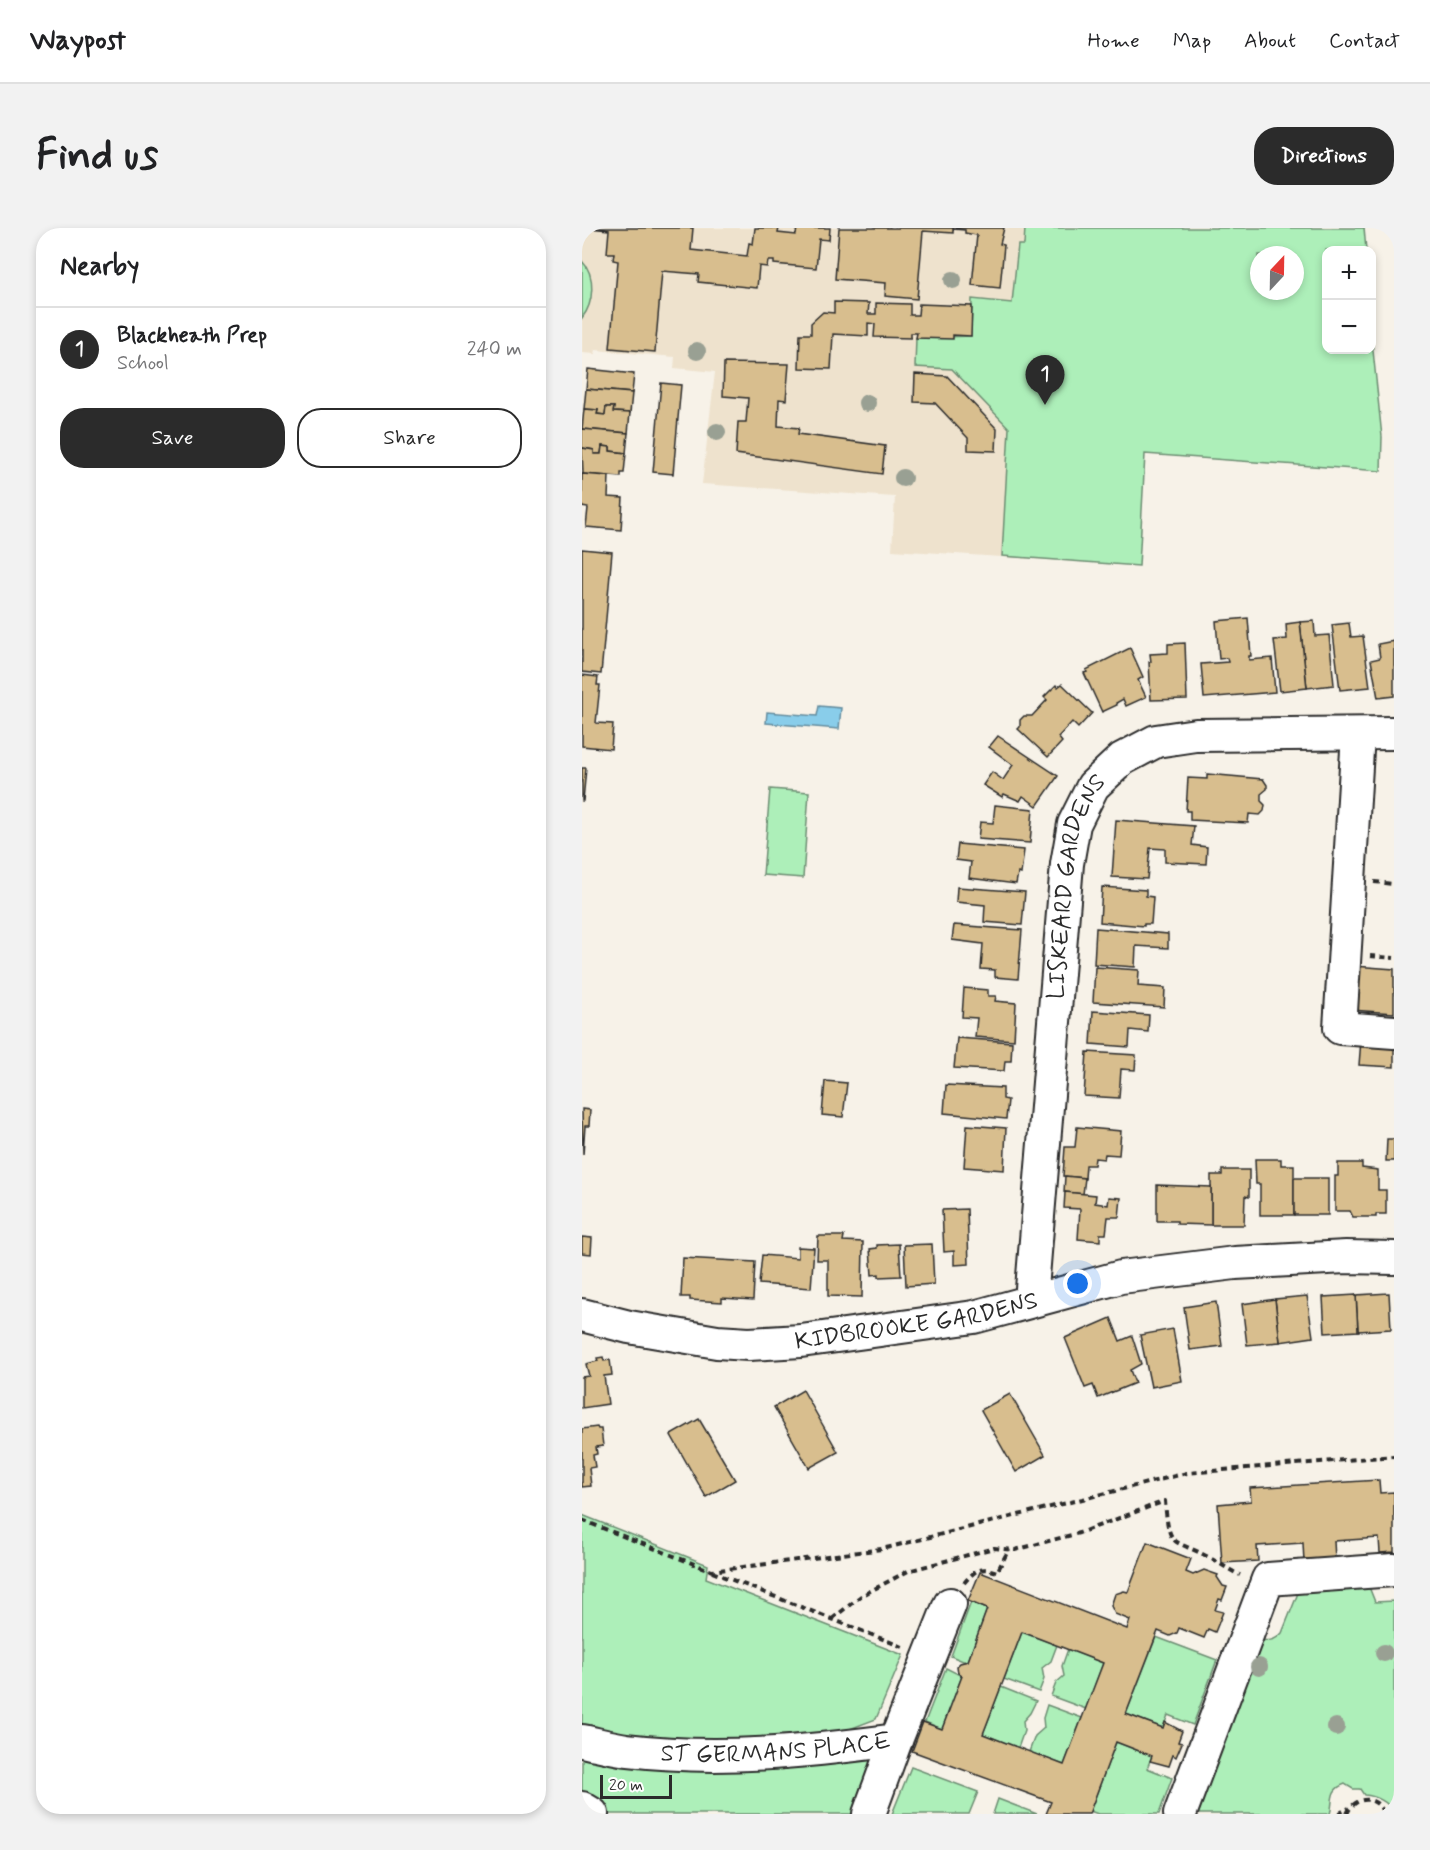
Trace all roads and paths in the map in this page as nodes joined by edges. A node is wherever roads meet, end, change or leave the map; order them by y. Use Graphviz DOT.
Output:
graph roads {
  1 [pos="1394,733"];
  2 [pos="1358,734"];
  3 [pos="1394,1032"];
  4 [pos="1394,1258"];
  5 [pos="1031,1301"];
  6 [pos="582,1315"];
  7 [pos="1394,1456"];
  8 [pos="582,1520"];
  9 [pos="1009,1550"];
  10 [pos="1394,1570"];
  11 [pos="711,1571"];
  12 [pos="1265,1587"];
  13 [pos="951,1604"];
  14 [pos="832,1619"];
  15 [pos="929,1658"];
  16 [pos="896,1740"];
  17 [pos="582,1741"];
  18 [pos="582,1808"];
  19 [pos="1349,1808"];
  20 [pos="592,1814"];
  21 [pos="869,1814"];
  22 [pos="1180,1814"];
  23 [pos="1338,1814"];
  24 [pos="1347,1814"];
  25 [pos="1384,1814"];
  1 -- 2 [label="street, LISKEARD GARDENS"];
  2 -- 3 [label="street"];
  2 -- 5 [label="street, LISKEARD GARDENS"];
  4 -- 5 [label="street, KIDBROOKE GARDENS"];
  5 -- 6 [label="street, KIDBROOKE GARDENS"];
  7 -- 11 [label="path"];
  8 -- 11 [label="path"];
  9 -- 12 [label="path"];
  9 -- 13 [label="path"];
  9 -- 14 [label="path"];
  10 -- 12 [label="street"];
  11 -- 14 [label="path"];
  12 -- 22 [label="street"];
  13 -- 15 [label="street, ST GERMANS PLACE"];
  14 -- 15 [label="path"];
  15 -- 16 [label="street, ST GERMANS PLACE"];
  16 -- 17 [label="street, ST GERMANS PLACE"];
  16 -- 21 [label="street"];
  18 -- 20 [label="street"];
  19 -- 23 [label="path"];
  19 -- 24 [label="path"];
  19 -- 25 [label="path"];
}
